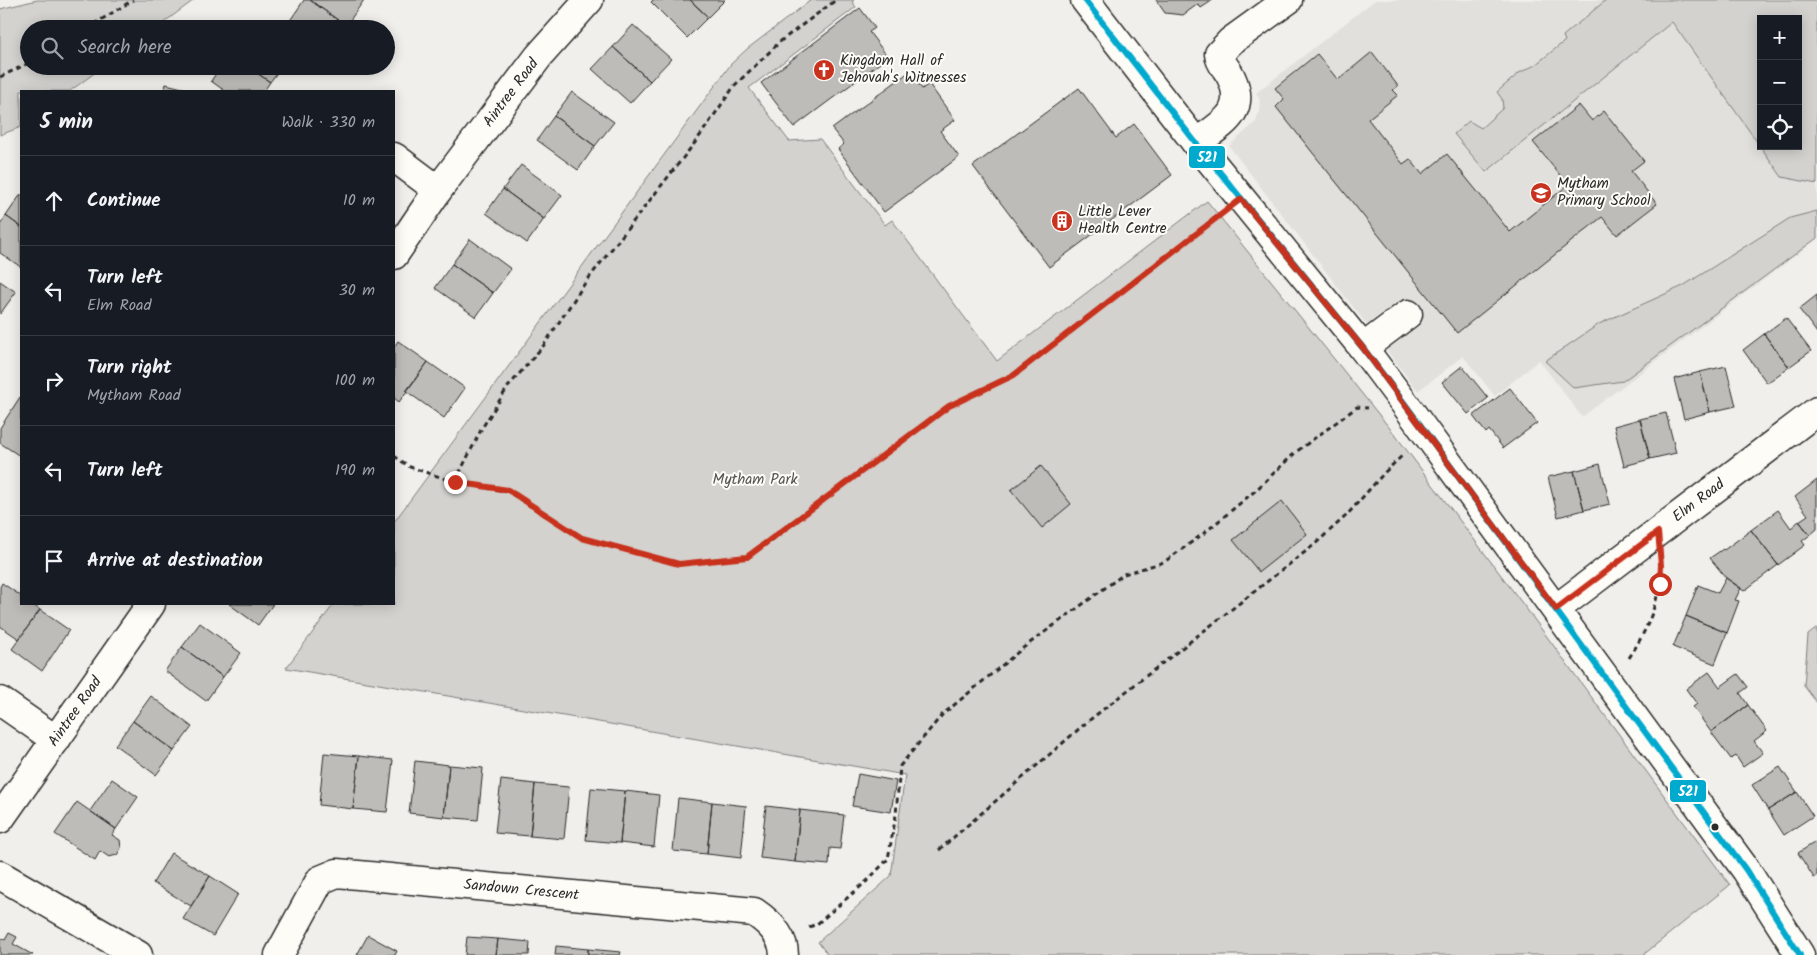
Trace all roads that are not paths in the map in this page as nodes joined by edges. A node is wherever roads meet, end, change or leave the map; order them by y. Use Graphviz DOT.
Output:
graph roads {
  1 [pos="589,0"];
  2 [pos="1085,0"];
  3 [pos="1288,0"];
  4 [pos="1196,144"];
  5 [pos="395,158"];
  6 [pos="438,190"];
  7 [pos="395,253"];
  8 [pos="1408,314"];
  9 [pos="1363,348"];
  10 [pos="1817,411"];
  11 [pos="150,605"];
  12 [pos="1556,609"];
  13 [pos="0,701"];
  14 [pos="56,740"];
  15 [pos="0,819"];
  16 [pos="0,875"];
  17 [pos="782,946"];
  18 [pos="138,955"];
  19 [pos="279,955"];
  20 [pos="1800,955"];
  1 -- 6 [label="street, Aintree Road"];
  2 -- 4 [label="street"];
  3 -- 4 [label="street"];
  4 -- 9 [label="street"];
  5 -- 6 [label="street"];
  6 -- 7 [label="street, Aintree Road"];
  8 -- 9 [label="street"];
  9 -- 12 [label="street"];
  10 -- 12 [label="street, Elm Road"];
  11 -- 14 [label="street, Aintree Road"];
  12 -- 20 [label="street"];
  13 -- 14 [label="street"];
  14 -- 15 [label="street, Aintree Road"];
  16 -- 18 [label="street"];
  17 -- 19 [label="street, Sandown Crescent"];
}
